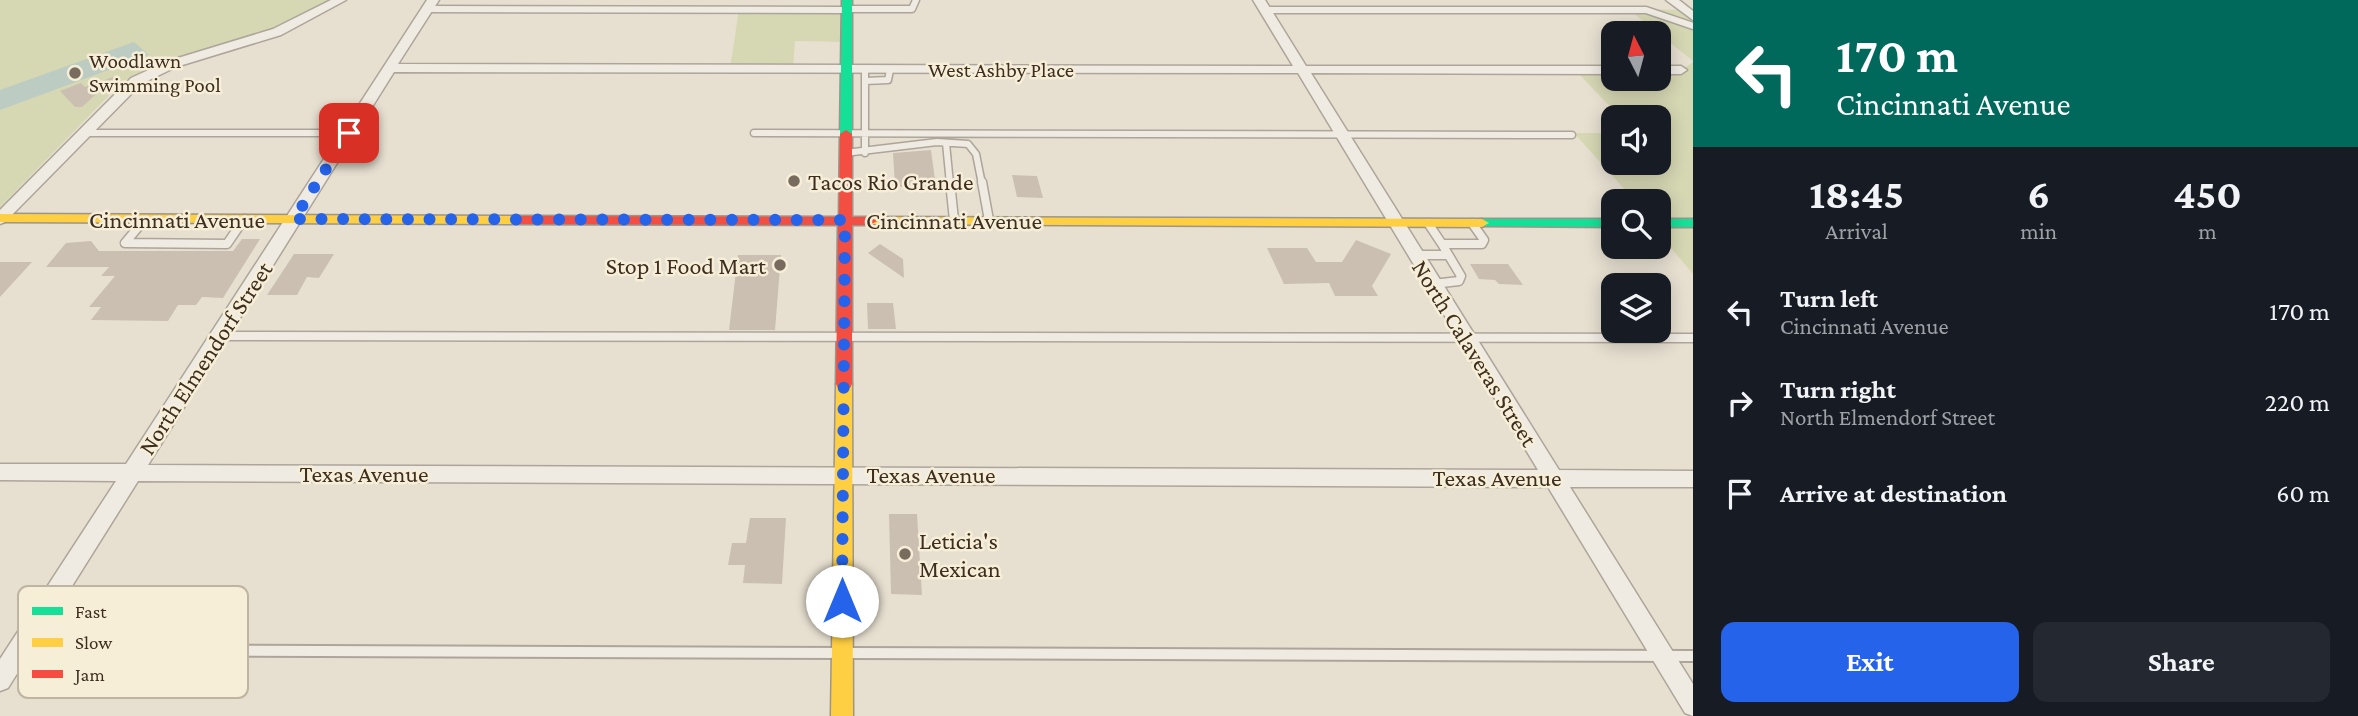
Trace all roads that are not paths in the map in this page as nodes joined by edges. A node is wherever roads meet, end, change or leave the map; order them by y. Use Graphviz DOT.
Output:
graph roads {
  1 [pos="340,0"];
  2 [pos="916,0"];
  3 [pos="1672,0"];
  4 [pos="430,4"];
  5 [pos="1262,5"];
  6 [pos="846,6"];
  7 [pos="1693,17"];
  8 [pos="1693,26"];
  9 [pos="389,68"];
  10 [pos="846,70"];
  11 [pos="1601,70"];
  12 [pos="1671,70"];
  13 [pos="1681,70"];
  14 [pos="1302,71"];
  15 [pos="865,76"];
  16 [pos="83,133"];
  17 [pos="349,133"];
  18 [pos="754,133"];
  19 [pos="846,135"];
  20 [pos="866,135"];
  21 [pos="1572,135"];
  22 [pos="1342,137"];
  23 [pos="946,143"];
  24 [pos="845,153"];
  25 [pos="865,153"];
  26 [pos="0,218"];
  27 [pos="145,219"];
  28 [pos="244,219"];
  29 [pos="294,219"];
  30 [pos="845,220"];
  31 [pos="954,220"];
  32 [pos="989,220"];
  33 [pos="1395,223"];
  34 [pos="1428,223"];
  35 [pos="1472,223"];
  36 [pos="1601,223"];
  37 [pos="1671,223"];
  38 [pos="1693,223"];
  39 [pos="1442,244"];
  40 [pos="1415,255"];
  41 [pos="1448,255"];
  42 [pos="1433,284"];
  43 [pos="219,336"];
  44 [pos="844,336"];
  45 [pos="1466,338"];
  46 [pos="1693,338"];
  47 [pos="0,472"];
  48 [pos="132,472"];
  49 [pos="843,474"];
  50 [pos="1552,478"];
  51 [pos="1693,479"];
  52 [pos="60,586"];
  53 [pos="248,651"];
  54 [pos="18,652"];
  55 [pos="842,652"];
  56 [pos="1662,655"];
  57 [pos="1693,656"];
  58 [pos="0,680"];
  59 [pos="1693,705"];
  60 [pos="842,716"];
  1 -- 16 [label="street"];
  2 -- 6 [label="lane"];
  3 -- 7 [label="street"];
  4 -- 6 [label="lane"];
  4 -- 9 [label="street, North Elmendorf Street"];
  5 -- 8 [label="lane"];
  5 -- 14 [label="street, North Calaveras Street"];
  6 -- 10 [label="street"];
  9 -- 10 [label="street, West Ashby Place"];
  9 -- 17 [label="street, North Elmendorf Street"];
  10 -- 15 [label="street, West Ashby Place"];
  10 -- 19 [label="street"];
  11 -- 14 [label="street, West Ashby Place"];
  12 -- 13 [label="street"];
  14 -- 15 [label="street, West Ashby Place"];
  14 -- 22 [label="street, North Calaveras Street"];
  15 -- 20 [label="lane"];
  16 -- 17 [label="lane"];
  16 -- 26 [label="street"];
  17 -- 29 [label="street, North Elmendorf Street"];
  18 -- 19 [label="lane"];
  19 -- 20 [label="lane"];
  19 -- 24 [label="street"];
  20 -- 22 [label="lane"];
  20 -- 25 [label="lane"];
  21 -- 22 [label="lane"];
  22 -- 33 [label="street, North Calaveras Street"];
  23 -- 25 [label="lane"];
  23 -- 31 [label="lane"];
  23 -- 32 [label="lane"];
  24 -- 25 [label="lane"];
  24 -- 30 [label="street"];
  26 -- 27 [label="street, Cincinnati Avenue"];
  27 -- 28 [label="street, Cincinnati Avenue"];
  27 -- 28 [label="lane"];
  28 -- 29 [label="street, Cincinnati Avenue"];
  29 -- 30 [label="street, Cincinnati Avenue"];
  29 -- 43 [label="street, North Elmendorf Street"];
  30 -- 31 [label="street, Cincinnati Avenue"];
  30 -- 44 [label="street"];
  31 -- 32 [label="street, Cincinnati Avenue"];
  32 -- 33 [label="street, Cincinnati Avenue"];
  33 -- 34 [label="street, Cincinnati Avenue"];
  33 -- 40 [label="street, North Calaveras Street"];
  34 -- 35 [label="street, Cincinnati Avenue"];
  34 -- 39 [label="lane"];
  35 -- 36 [label="street, Cincinnati Avenue"];
  35 -- 39 [label="lane"];
  37 -- 38 [label="street"];
  39 -- 41 [label="lane"];
  40 -- 41 [label="lane"];
  40 -- 42 [label="street, North Calaveras Street"];
  41 -- 42 [label="lane"];
  42 -- 45 [label="street, North Calaveras Street"];
  43 -- 44 [label="lane"];
  43 -- 48 [label="street, North Elmendorf Street"];
  44 -- 45 [label="lane"];
  44 -- 49 [label="street"];
  45 -- 46 [label="lane"];
  45 -- 50 [label="street, North Calaveras Street"];
  47 -- 48 [label="street, Texas Avenue"];
  48 -- 49 [label="street, Texas Avenue"];
  48 -- 52 [label="street, North Elmendorf Street"];
  49 -- 50 [label="street, Texas Avenue"];
  49 -- 55 [label="street"];
  50 -- 51 [label="street, Texas Avenue"];
  50 -- 56 [label="street, North Calaveras Street"];
  53 -- 55 [label="lane"];
  54 -- 58 [label="street, North Elmendorf Street"];
  55 -- 56 [label="lane"];
  55 -- 60 [label="street"];
  56 -- 57 [label="lane"];
  56 -- 59 [label="street, North Calaveras Street"];
}
